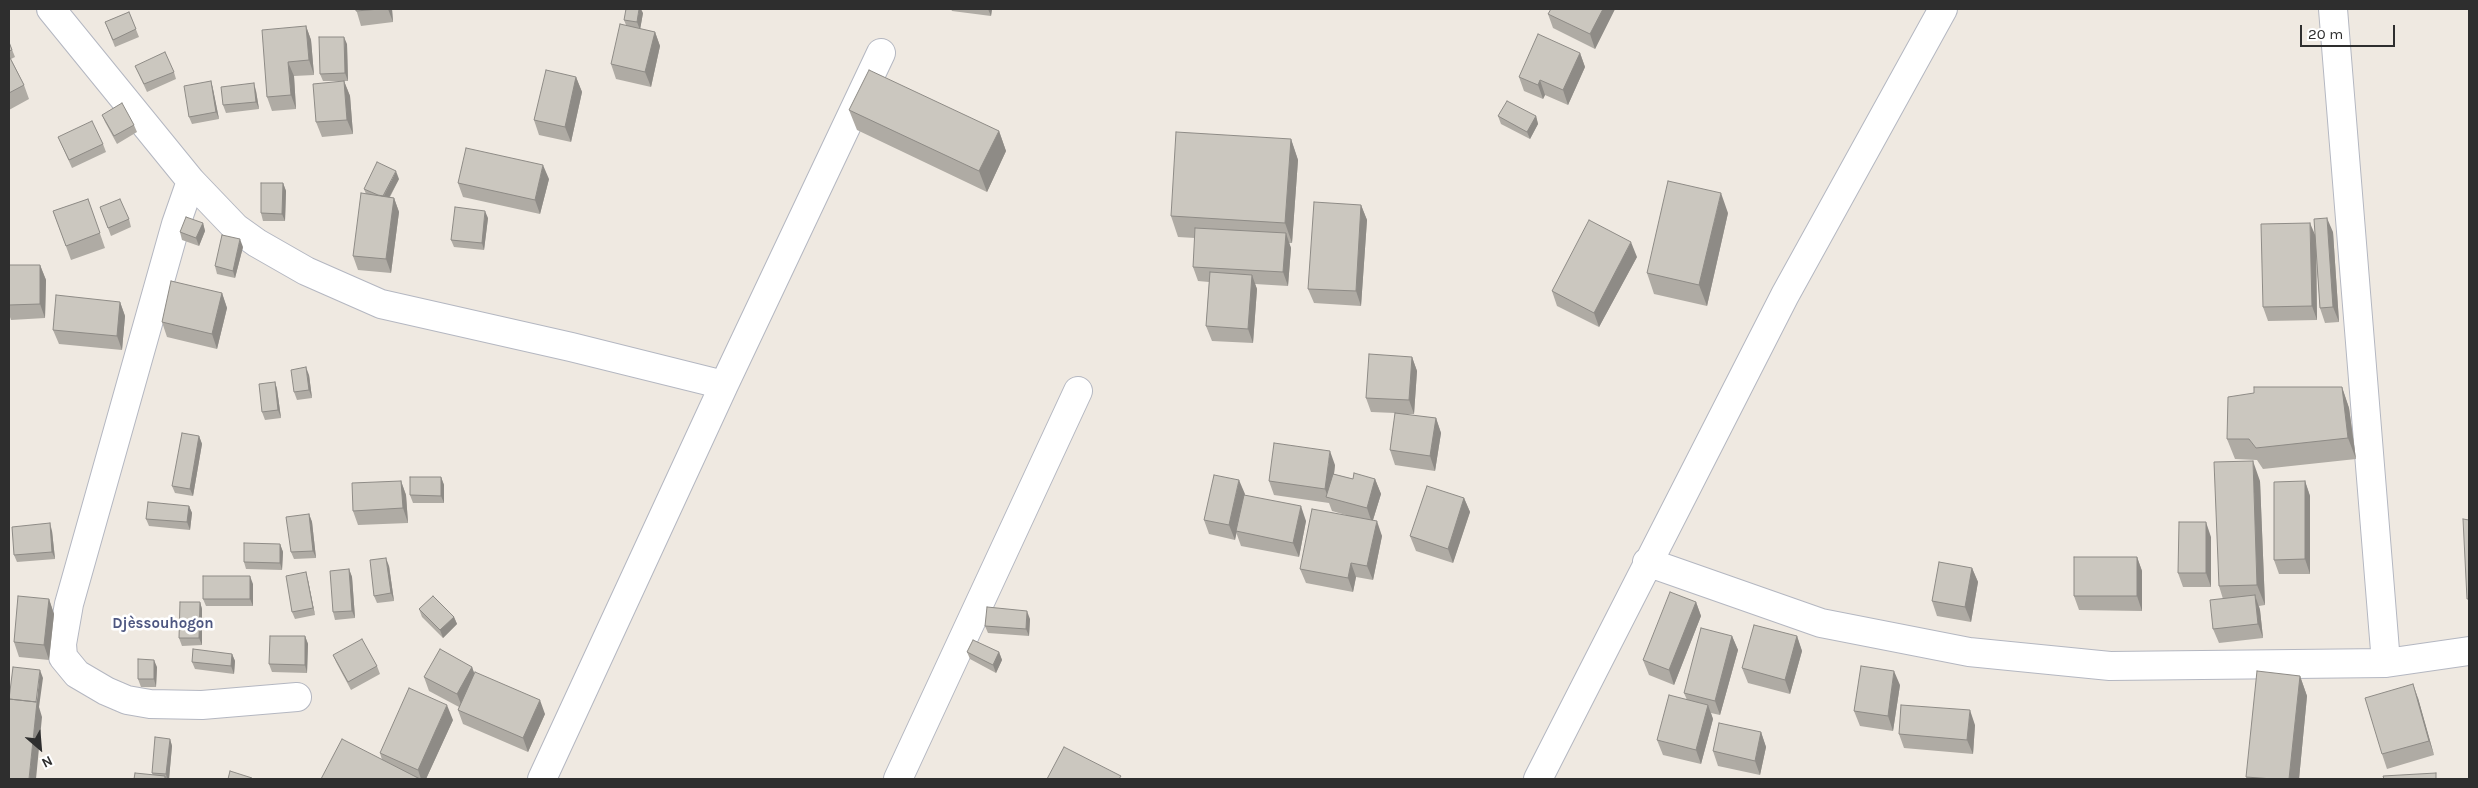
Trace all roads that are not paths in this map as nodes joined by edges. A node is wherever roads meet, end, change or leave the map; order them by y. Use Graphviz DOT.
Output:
graph roads {
  1 [pos="51,9"];
  2 [pos="1943,9"];
  3 [pos="2333,9"];
  4 [pos="881,53"];
  5 [pos="191,181"];
  6 [pos="724,385"];
  7 [pos="1078,390"];
  8 [pos="1647,562"];
  9 [pos="2469,650"];
  10 [pos="2386,663"];
  11 [pos="297,697"];
  12 [pos="542,779"];
  13 [pos="898,779"];
  14 [pos="1538,779"];
  1 -- 5 [label="street"];
  2 -- 8 [label="street"];
  3 -- 10 [label="street"];
  4 -- 6 [label="street"];
  5 -- 6 [label="street"];
  5 -- 11 [label="street"];
  6 -- 12 [label="street"];
  7 -- 13 [label="street"];
  8 -- 10 [label="street"];
  8 -- 14 [label="street"];
  9 -- 10 [label="street"];
}
